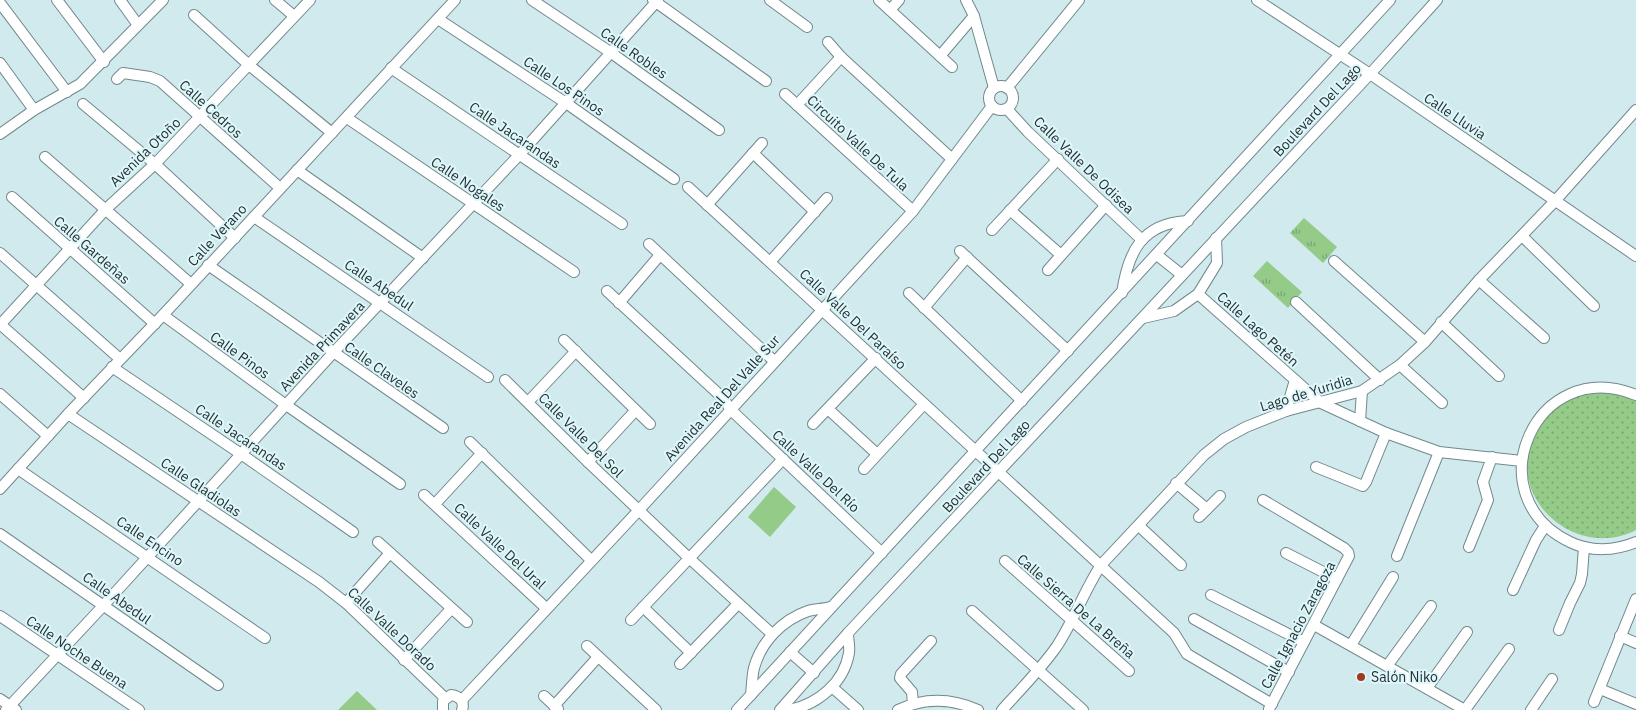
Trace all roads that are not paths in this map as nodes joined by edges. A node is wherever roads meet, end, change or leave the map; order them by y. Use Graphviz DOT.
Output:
graph roads {
  1 [pos="57,0"];
  2 [pos="120,0"];
  3 [pos="163,0"];
  4 [pos="275,0"];
  5 [pos="310,0"];
  6 [pos="455,0"];
  7 [pos="532,0"];
  8 [pos="770,0"];
  9 [pos="878,0"];
  10 [pos="898,0"];
  11 [pos="966,0"];
  12 [pos="1079,0"];
  13 [pos="1257,0"];
  14 [pos="1390,0"];
  15 [pos="1437,0"];
  16 [pos="656,1"];
  17 [pos="0,4"];
  18 [pos="890,10"];
  19 [pos="194,15"];
  20 [pos="294,16"];
  21 [pos="974,16"];
  22 [pos="438,18"];
  23 [pos="138,25"];
  24 [pos="808,27"];
  25 [pos="828,42"];
  26 [pos="610,52"];
  27 [pos="1340,55"];
  28 [pos="940,56"];
  29 [pos="841,57"];
  30 [pos="104,62"];
  31 [pos="0,63"];
  32 [pos="249,65"];
  33 [pos="952,67"];
  34 [pos="391,68"];
  35 [pos="1370,74"];
  36 [pos="117,78"];
  37 [pos="766,81"];
  38 [pos="994,88"];
  39 [pos="1007,88"];
  40 [pos="67,92"];
  41 [pos="785,94"];
  42 [pos="566,103"];
  43 [pos="83,104"];
  44 [pos="797,105"];
  45 [pos="992,106"];
  46 [pos="1007,109"];
  47 [pos="34,110"];
  48 [pos="1636,110"];
  49 [pos="199,118"];
  50 [pos="347,118"];
  51 [pos="719,130"];
  52 [pos="332,133"];
  53 [pos="0,134"];
  54 [pos="762,143"];
  55 [pos="753,153"];
  56 [pos="520,154"];
  57 [pos="45,157"];
  58 [pos="952,159"];
  59 [pos="1058,160"];
  60 [pos="156,164"];
  61 [pos="297,170"];
  62 [pos="674,180"];
  63 [pos="688,187"];
  64 [pos="280,188"];
  65 [pos="12,197"];
  66 [pos="827,198"];
  67 [pos="1555,201"];
  68 [pos="473,204"];
  69 [pos="707,205"];
  70 [pos="1106,205"];
  71 [pos="106,209"];
  72 [pos="1010,210"];
  73 [pos="913,211"];
  74 [pos="815,212"];
  75 [pos="254,217"];
  76 [pos="1188,221"];
  77 [pos="622,224"];
  78 [pos="992,230"];
  79 [pos="1522,236"];
  80 [pos="235,238"];
  81 [pos="1216,238"];
  82 [pos="1142,240"];
  83 [pos="649,244"];
  84 [pos="69,248"];
  85 [pos="0,253"];
  86 [pos="660,254"];
  87 [pos="1061,255"];
  88 [pos="1157,255"];
  89 [pos="1636,256"];
  90 [pos="423,258"];
  91 [pos="1334,261"];
  92 [pos="770,262"];
  93 [pos="208,265"];
  94 [pos="1048,270"];
  95 [pos="574,272"];
  96 [pos="1182,276"];
  97 [pos="1479,280"];
  98 [pos="191,284"];
  99 [pos="36,286"];
  100 [pos="607,291"];
  101 [pos="909,293"];
  102 [pos="1122,293"];
  103 [pos="1198,294"];
  104 [pos="380,302"];
  105 [pos="1296,302"];
  106 [pos="619,303"];
  107 [pos="1594,306"];
  108 [pos="924,308"];
  109 [pos="823,309"];
  110 [pos="163,315"];
  111 [pos="1143,318"];
  112 [pos="1441,322"];
  113 [pos="155,324"];
  114 [pos="0,325"];
  115 [pos="1544,338"];
  116 [pos="564,340"];
  117 [pos="1425,342"];
  118 [pos="576,351"];
  119 [pos="1068,351"];
  120 [pos="333,353"];
  121 [pos="876,358"];
  122 [pos="774,361"];
  123 [pos="116,363"];
  124 [pos="1400,365"];
  125 [pos="1499,376"];
  126 [pos="488,377"];
  127 [pos="505,380"];
  128 [pos="1295,380"];
  129 [pos="1380,380"];
  130 [pos="1362,391"];
  131 [pos="0,394"];
  132 [pos="1636,395"];
  133 [pos="84,398"];
  134 [pos="1022,401"];
  135 [pos="528,402"];
  136 [pos="1321,403"];
  137 [pos="1442,403"];
  138 [pos="924,404"];
  139 [pos="286,405"];
  140 [pos="730,409"];
  141 [pos="828,409"];
  142 [pos="635,411"];
  143 [pos="1286,411"];
  144 [pos="68,414"];
  145 [pos="1360,421"];
  146 [pos="650,424"];
  147 [pos="813,424"];
  148 [pos="443,428"];
  149 [pos="1386,433"];
  150 [pos="48,436"];
  151 [pos="470,442"];
  152 [pos="975,451"];
  153 [pos="1440,452"];
  154 [pos="482,453"];
  155 [pos="242,454"];
  156 [pos="877,454"];
  157 [pos="1492,457"];
  158 [pos="783,459"];
  159 [pos="1522,461"];
  160 [pos="588,462"];
  161 [pos="1316,467"];
  162 [pos="18,468"];
  163 [pos="864,468"];
  164 [pos="999,473"];
  165 [pos="1176,483"];
  166 [pos="400,484"];
  167 [pos="0,489"];
  168 [pos="424,494"];
  169 [pos="1220,496"];
  170 [pos="1263,500"];
  171 [pos="198,502"];
  172 [pos="435,504"];
  173 [pos="1207,509"];
  174 [pos="639,510"];
  175 [pos="1199,517"];
  176 [pos="1139,526"];
  177 [pos="1546,526"];
  178 [pos="353,532"];
  179 [pos="0,534"];
  180 [pos="378,542"];
  181 [pos="1636,542"];
  182 [pos="1469,547"];
  183 [pos="1584,547"];
  184 [pos="390,553"];
  185 [pos="882,553"];
  186 [pos="1286,553"];
  187 [pos="148,556"];
  188 [pos="1397,556"];
  189 [pos="689,558"];
  190 [pos="591,560"];
  191 [pos="1005,561"];
  192 [pos="1181,564"];
  193 [pos="1101,565"];
  194 [pos="1393,577"];
  195 [pos="1337,579"];
  196 [pos="319,582"];
  197 [pos="1512,590"];
  198 [pos="1211,594"];
  199 [pos="1636,599"];
  200 [pos="346,602"];
  201 [pos="738,604"];
  202 [pos="103,606"];
  203 [pos="1431,606"];
  204 [pos="643,607"];
  205 [pos="830,607"];
  206 [pos="546,608"];
  207 [pos="451,609"];
  208 [pos="972,611"];
  209 [pos="0,616"];
  210 [pos="1072,619"];
  211 [pos="1194,619"];
  212 [pos="631,620"];
  213 [pos="467,622"];
  214 [pos="1314,625"];
  215 [pos="1559,630"];
  216 [pos="1467,632"];
  217 [pos="848,633"];
  218 [pos="772,634"];
  219 [pos="1620,636"];
  220 [pos="265,638"];
  221 [pos="931,641"];
  222 [pos="1304,642"];
  223 [pos="1636,642"];
  224 [pos="1351,645"];
  225 [pos="587,646"];
  226 [pos="1509,648"];
  227 [pos="790,652"];
  228 [pos="691,653"];
  229 [pos="58,655"];
  230 [pos="598,657"];
  231 [pos="404,660"];
  232 [pos="680,664"];
  233 [pos="1387,666"];
  234 [pos="1039,669"];
  235 [pos="1129,671"];
  236 [pos="1289,672"];
  237 [pos="814,673"];
  238 [pos="1552,680"];
  239 [pos="218,685"];
  240 [pos="832,687"];
  241 [pos="1427,688"];
  242 [pos="1600,689"];
  243 [pos="751,695"];
  244 [pos="544,696"];
  245 [pos="0,699"];
  246 [pos="1594,702"];
  247 [pos="913,704"];
  248 [pos="1636,704"];
  249 [pos="462,705"];
  250 [pos="441,706"];
  251 [pos="1270,707"];
  252 [pos="556,708"];
  253 [pos="10,709"];
  254 [pos="139,710"];
  255 [pos="656,710"];
  256 [pos="737,710"];
  257 [pos="780,710"];
  258 [pos="790,710"];
  259 [pos="858,710"];
  260 [pos="898,710"];
  261 [pos="978,710"];
  262 [pos="1002,710"];
  263 [pos="1083,710"];
  264 [pos="1465,710"];
  265 [pos="1531,710"];
  1 -- 30 [label="street"];
  2 -- 23 [label="street"];
  3 -- 23 [label="street"];
  4 -- 20 [label="street"];
  5 -- 20 [label="street, Avenida Otoño"];
  6 -- 22 [label="street, Calle Verano"];
  7 -- 26 [label="street, Calle Robles"];
  8 -- 24 [label="street"];
  9 -- 18 [label="street"];
  10 -- 18 [label="street"];
  11 -- 21 [label="street"];
  12 -- 39 [label="street"];
  13 -- 27 [label="street, Calle Lluvia"];
  14 -- 27 [label="street, Boulevard Del Lago"];
  15 -- 35 [label="street, Boulevard Del Lago"];
  16 -- 26 [label="street, Avenida Primavera"];
  16 -- 37 [label="street"];
  17 -- 40 [label="street"];
  18 -- 28 [label="street"];
  19 -- 32 [label="street"];
  20 -- 32 [label="street, Avenida Otoño"];
  21 -- 28 [label="street"];
  21 -- 38 [label="street"];
  22 -- 34 [label="street, Calle Verano"];
  22 -- 42 [label="street, Calle Los Pinos"];
  23 -- 30 [label="street"];
  25 -- 29 [label="street"];
  26 -- 42 [label="street, Avenida Primavera"];
  26 -- 51 [label="street, Calle Robles"];
  27 -- 35 [label="street, Calle Lluvia"];
  27 -- 76 [label="street, Boulevard Del Lago"];
  28 -- 33 [label="street"];
  29 -- 44 [label="street"];
  29 -- 58 [label="street"];
  30 -- 40 [label="street"];
  31 -- 47 [label="street"];
  32 -- 49 [label="street, Avenida Otoño"];
  32 -- 52 [label="street"];
  34 -- 50 [label="street, Calle Verano"];
  34 -- 56 [label="street, Calle Jacarandas"];
  35 -- 67 [label="street, Calle Lluvia"];
  35 -- 81 [label="street, Boulevard Del Lago"];
  36 -- 49 [label="street, Calle Cedros"];
  38 -- 39 [label="street"];
  38 -- 45 [label="street"];
  39 -- 46 [label="street"];
  40 -- 47 [label="street"];
  41 -- 44 [label="street, Circuito Valle De Tula"];
  42 -- 56 [label="street, Avenida Primavera"];
  42 -- 62 [label="street, Calle Los Pinos"];
  43 -- 60 [label="street"];
  44 -- 73 [label="street, Circuito Valle De Tula"];
  45 -- 46 [label="street"];
  45 -- 58 [label="street, Avenida Real Del Valle Sur"];
  46 -- 59 [label="street, Calle Valle De Odisea"];
  47 -- 53 [label="street"];
  48 -- 67 [label="street, Lago de Yuridia"];
  49 -- 60 [label="street, Avenida Otoño"];
  49 -- 64 [label="street, Calle Cedros"];
  50 -- 52 [label="street, Calle Verano"];
  50 -- 68 [label="street, Calle Nogales"];
  52 -- 61 [label="street, Calle Verano"];
  54 -- 55 [label="street"];
  55 -- 69 [label="street"];
  55 -- 74 [label="street"];
  56 -- 68 [label="street, Avenida Primavera"];
  56 -- 77 [label="street, Calle Jacarandas"];
  57 -- 71 [label="street"];
  58 -- 73 [label="street, Avenida Real Del Valle Sur"];
  59 -- 70 [label="street, Calle Valle De Odisea"];
  59 -- 72 [label="street"];
  60 -- 71 [label="street, Avenida Otoño"];
  60 -- 80 [label="street"];
  61 -- 64 [label="street, Calle Verano"];
  61 -- 90 [label="street"];
  63 -- 69 [label="street, Calle Valle Del Paraíso"];
  64 -- 75 [label="street, Calle Verano"];
  65 -- 84 [label="street, Calle Gardeñas"];
  66 -- 74 [label="street"];
  67 -- 79 [label="street, Lago de Yuridia"];
  67 -- 89 [label="street, Calle Lluvia"];
  68 -- 90 [label="street, Avenida Primavera"];
  68 -- 95 [label="street, Calle Nogales"];
  69 -- 92 [label="street, Calle Valle Del Paraíso"];
  70 -- 82 [label="street, Calle Valle De Odisea"];
  70 -- 87 [label="street"];
  71 -- 84 [label="street, Avenida Otoño"];
  71 -- 98 [label="street"];
  72 -- 78 [label="street"];
  72 -- 87 [label="street"];
  73 -- 109 [label="street, Avenida Real Del Valle Sur"];
  74 -- 92 [label="street"];
  75 -- 80 [label="street, Calle Verano"];
  75 -- 104 [label="street, Calle Abedul"];
  76 -- 82 [label="street"];
  76 -- 88 [label="street, Boulevard Del Lago"];
  79 -- 97 [label="street, Lago de Yuridia"];
  79 -- 107 [label="street"];
  80 -- 93 [label="street, Calle Verano"];
  81 -- 96 [label="street, Boulevard Del Lago"];
  81 -- 103 [label="street"];
  82 -- 102 [label="street"];
  83 -- 86 [label="street"];
  84 -- 99 [label="street, Avenida Otoño"];
  84 -- 113 [label="street, Calle Gardeñas"];
  85 -- 99 [label="street, Calle Jacarandas"];
  86 -- 106 [label="street"];
  86 -- 122 [label="street"];
  87 -- 94 [label="street"];
  88 -- 96 [label="street"];
  88 -- 102 [label="street, Boulevard Del Lago"];
  90 -- 104 [label="street, Avenida Primavera"];
  91 -- 117 [label="street"];
  92 -- 109 [label="street, Calle Valle Del Paraíso"];
  93 -- 98 [label="street, Calle Verano"];
  93 -- 120 [label="street, Calle Claveles"];
  96 -- 111 [label="street, Boulevard Del Lago"];
  97 -- 112 [label="street, Lago de Yuridia"];
  97 -- 115 [label="street"];
  98 -- 110 [label="street, Calle Verano"];
  99 -- 114 [label="street, Avenida Otoño"];
  99 -- 123 [label="street, Calle Jacarandas"];
  100 -- 106 [label="street, Calle Valle Del Río"];
  101 -- 108 [label="street"];
  102 -- 119 [label="street, Boulevard Del Lago"];
  103 -- 111 [label="street"];
  103 -- 128 [label="street, Calle Lago Petén"];
  104 -- 120 [label="street, Avenida Primavera"];
  104 -- 126 [label="street, Calle Abedul"];
  105 -- 129 [label="street"];
  106 -- 140 [label="street, Calle Valle Del Río"];
  108 -- 119 [label="street"];
  108 -- 134 [label="street"];
  109 -- 121 [label="street, Calle Valle Del Paraíso"];
  109 -- 122 [label="street, Avenida Real Del Valle Sur"];
  110 -- 113 [label="street, Calle Verano"];
  110 -- 139 [label="street, Calle Pinos"];
  111 -- 164 [label="street, Boulevard Del Lago"];
  112 -- 117 [label="street, Lago de Yuridia"];
  112 -- 125 [label="street"];
  113 -- 123 [label="street, Calle Verano"];
  114 -- 133 [label="street"];
  116 -- 118 [label="street"];
  117 -- 124 [label="street, Lago de Yuridia"];
  118 -- 135 [label="street"];
  118 -- 142 [label="street"];
  119 -- 134 [label="street, Boulevard Del Lago"];
  120 -- 139 [label="street, Avenida Primavera"];
  120 -- 148 [label="street, Calle Claveles"];
  121 -- 138 [label="street, Calle Valle Del Paraíso"];
  121 -- 141 [label="street"];
  122 -- 140 [label="street, Avenida Real Del Valle Sur"];
  123 -- 133 [label="street, Calle Verano"];
  123 -- 155 [label="street, Calle Jacarandas"];
  124 -- 129 [label="street, Lago de Yuridia"];
  124 -- 137 [label="street"];
  127 -- 135 [label="street, Calle Valle Del Sol"];
  128 -- 136 [label="street, Calle Lago Petén"];
  128 -- 143 [label="street"];
  129 -- 130 [label="street, Lago de Yuridia"];
  130 -- 136 [label="street, Lago de Yuridia"];
  130 -- 145 [label="street"];
  131 -- 150 [label="street"];
  132 -- 159 [label="street"];
  133 -- 144 [label="street, Calle Verano"];
  134 -- 152 [label="street, Boulevard Del Lago"];
  135 -- 160 [label="street, Calle Valle Del Sol"];
  136 -- 143 [label="street, Lago de Yuridia"];
  136 -- 145 [label="street, Calle Lago Petén"];
  138 -- 152 [label="street, Calle Valle Del Paraíso"];
  138 -- 156 [label="street"];
  139 -- 155 [label="street, Avenida Primavera"];
  139 -- 166 [label="street, Calle Pinos"];
  140 -- 158 [label="street, Calle Valle Del Río"];
  140 -- 174 [label="street, Avenida Real Del Valle Sur"];
  141 -- 147 [label="street"];
  141 -- 156 [label="street"];
  142 -- 146 [label="street"];
  142 -- 160 [label="street"];
  143 -- 165 [label="street, Lago de Yuridia"];
  144 -- 150 [label="street, Calle Verano"];
  144 -- 171 [label="street, Calle Gladiolas"];
  145 -- 149 [label="street, Calle Lago Petén"];
  149 -- 153 [label="street, Calle Lago Petén"];
  149 -- 161 [label="street"];
  150 -- 162 [label="street, Calle Verano"];
  151 -- 154 [label="street"];
  152 -- 164 [label="street, Calle Valle Del Paraíso"];
  152 -- 185 [label="street, Boulevard Del Lago"];
  153 -- 157 [label="street, Calle Lago Petén"];
  153 -- 188 [label="street"];
  154 -- 172 [label="street, Calle Valle Del Ural"];
  154 -- 190 [label="street"];
  155 -- 171 [label="street, Avenida Primavera"];
  155 -- 178 [label="street, Calle Jacarandas"];
  156 -- 163 [label="street"];
  157 -- 159 [label="street, Calle Lago Petén"];
  157 -- 182 [label="street"];
  158 -- 185 [label="street, Calle Valle Del Río"];
  158 -- 189 [label="street"];
  159 -- 177 [label="street"];
  160 -- 174 [label="street, Calle Valle Del Sol"];
  162 -- 167 [label="street, Calle Verano"];
  162 -- 187 [label="street, Calle Encino"];
  164 -- 193 [label="street, Calle Valle Del Paraíso"];
  164 -- 217 [label="street, Boulevard Del Lago"];
  165 -- 173 [label="street"];
  165 -- 176 [label="street, Lago de Yuridia"];
  168 -- 172 [label="street, Calle Valle Del Ural"];
  169 -- 173 [label="street"];
  170 -- 195 [label="street, Calle Ignacio Zaragoza"];
  171 -- 187 [label="street, Avenida Primavera"];
  171 -- 196 [label="street, Calle Gladiolas"];
  172 -- 206 [label="street, Calle Valle Del Ural"];
  173 -- 175 [label="street"];
  174 -- 189 [label="street, Calle Valle Del Sol"];
  174 -- 190 [label="street, Avenida Real Del Valle Sur"];
  176 -- 192 [label="street"];
  176 -- 193 [label="street, Lago de Yuridia"];
  177 -- 183 [label="street"];
  177 -- 197 [label="street"];
  179 -- 202 [label="street, Calle Abedul"];
  180 -- 184 [label="street"];
  181 -- 183 [label="street"];
  183 -- 215 [label="street"];
  184 -- 200 [label="street"];
  184 -- 207 [label="street"];
  185 -- 205 [label="street, Boulevard Del Lago"];
  186 -- 195 [label="street"];
  187 -- 202 [label="street, Avenida Primavera"];
  187 -- 220 [label="street, Calle Encino"];
  189 -- 201 [label="street, Calle Valle Del Sol"];
  189 -- 204 [label="street"];
  190 -- 206 [label="street, Avenida Real Del Valle Sur"];
  191 -- 210 [label="street, Calle Sierra De La Breña"];
  193 -- 210 [label="street, Lago de Yuridia"];
  193 -- 251 [label="street, Calle Valle Del Paraíso"];
  194 -- 224 [label="street"];
  195 -- 214 [label="street, Calle Ignacio Zaragoza"];
  196 -- 200 [label="street, Calle Valle Dorado"];
  198 -- 222 [label="street"];
  199 -- 219 [label="street"];
  200 -- 231 [label="street, Calle Valle Dorado"];
  201 -- 218 [label="street, Calle Valle Del Sol"];
  201 -- 228 [label="street"];
  202 -- 229 [label="street, Avenida Primavera"];
  202 -- 239 [label="street, Calle Abedul"];
  203 -- 233 [label="street"];
  204 -- 212 [label="street"];
  204 -- 228 [label="street"];
  205 -- 218 [label="street"];
  205 -- 227 [label="street, Boulevard Del Lago"];
  206 -- 249 [label="street, Avenida Real Del Valle Sur"];
  207 -- 213 [label="street"];
  207 -- 231 [label="street"];
  208 -- 234 [label="street"];
  209 -- 229 [label="street, Calle Noche Buena"];
  210 -- 234 [label="street, Lago de Yuridia"];
  210 -- 235 [label="street, Calle Sierra De La Breña"];
  211 -- 236 [label="street"];
  214 -- 222 [label="street, Calle Ignacio Zaragoza"];
  214 -- 224 [label="street"];
  216 -- 241 [label="street"];
  217 -- 237 [label="street, Boulevard Del Lago"];
  217 -- 240 [label="street"];
  218 -- 243 [label="street"];
  219 -- 223 [label="street"];
  219 -- 242 [label="street"];
  221 -- 247 [label="street"];
  222 -- 236 [label="street, Calle Ignacio Zaragoza"];
  224 -- 233 [label="street"];
  225 -- 230 [label="street"];
  226 -- 264 [label="street"];
  227 -- 237 [label="street"];
  227 -- 243 [label="street, Boulevard Del Lago"];
  228 -- 232 [label="street"];
  229 -- 253 [label="street, Avenida Primavera"];
  229 -- 254 [label="street, Calle Noche Buena"];
  230 -- 252 [label="street"];
  230 -- 255 [label="street"];
  231 -- 250 [label="street, Calle Valle Dorado"];
  233 -- 241 [label="street"];
  234 -- 262 [label="street, Lago de Yuridia"];
  234 -- 263 [label="street"];
  236 -- 251 [label="street, Calle Ignacio Zaragoza"];
  237 -- 257 [label="street, Boulevard Del Lago"];
  238 -- 265 [label="street"];
  240 -- 258 [label="street"];
  240 -- 259 [label="street"];
  241 -- 264 [label="street"];
  242 -- 246 [label="street"];
  242 -- 248 [label="street"];
  243 -- 256 [label="street, Boulevard Del Lago"];
  244 -- 252 [label="street"];
  245 -- 253 [label="street"];
  247 -- 260 [label="street"];
  247 -- 261 [label="street"];
  249 -- 250 [label="street"];
}
